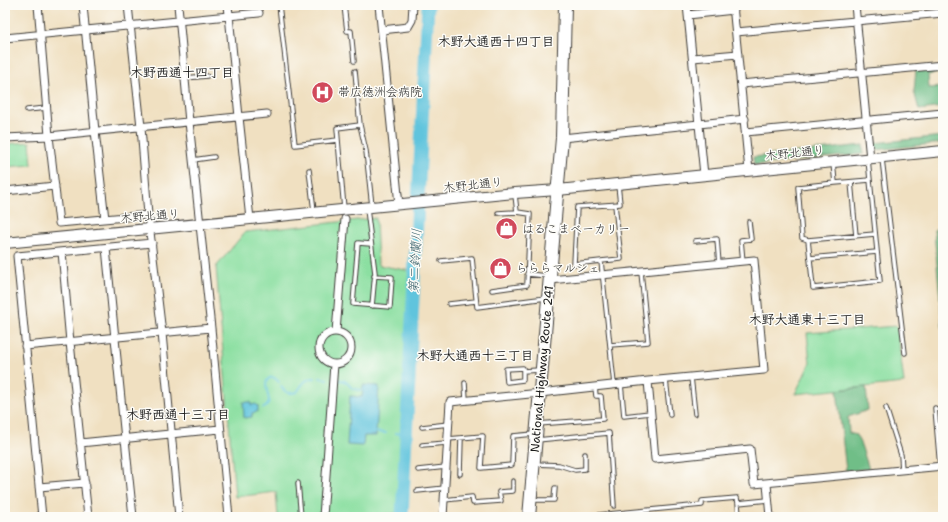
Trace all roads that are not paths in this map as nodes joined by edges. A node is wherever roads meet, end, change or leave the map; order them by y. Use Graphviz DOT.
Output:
graph roads {
  1 [pos="38,5"];
  2 [pos="83,5"];
  3 [pos="128,5"];
  4 [pos="178,5"];
  5 [pos="228,5"];
  6 [pos="279,5"];
  7 [pos="344,5"];
  8 [pos="379,5"];
  9 [pos="413,5"];
  10 [pos="565,5"];
  11 [pos="687,5"];
  12 [pos="855,5"];
  13 [pos="734,8"];
  14 [pos="259,13"];
  15 [pos="943,13"];
  16 [pos="688,15"];
  17 [pos="229,16"];
  18 [pos="179,20"];
  19 [pos="856,21"];
  20 [pos="130,26"];
  21 [pos="85,30"];
  22 [pos="382,30"];
  23 [pos="736,32"];
  24 [pos="41,34"];
  25 [pos="5,38"];
  26 [pos="738,54"];
  27 [pos="693,58"];
  28 [pos="354,61"];
  29 [pos="943,64"];
  30 [pos="355,71"];
  31 [pos="861,72"];
  32 [pos="207,76"];
  33 [pos="185,78"];
  34 [pos="741,84"];
  35 [pos="47,108"];
  36 [pos="27,110"];
  37 [pos="943,113"];
  38 [pos="267,114"];
  39 [pos="239,117"];
  40 [pos="745,119"];
  41 [pos="866,120"];
  42 [pos="189,122"];
  43 [pos="700,124"];
  44 [pos="360,126"];
  45 [pos="141,127"];
  46 [pos="95,131"];
  47 [pos="746,132"];
  48 [pos="49,136"];
  49 [pos="5,138"];
  50 [pos="562,138"];
  51 [pos="338,140"];
  52 [pos="943,151"];
  53 [pos="214,157"];
  54 [pos="882,158"];
  55 [pos="869,159"];
  56 [pos="193,160"];
  57 [pos="833,162"];
  58 [pos="309,170"];
  59 [pos="749,171"];
  60 [pos="704,175"];
  61 [pos="870,180"];
  62 [pos="851,182"];
  63 [pos="835,183"];
  64 [pos="618,184"];
  65 [pos="55,186"];
  66 [pos="558,190"];
  67 [pos="5,191"];
  68 [pos="515,193"];
  69 [pos="399,205"];
  70 [pos="615,205"];
  71 [pos="370,208"];
  72 [pos="517,212"];
  73 [pos="314,213"];
  74 [pos="498,213"];
  75 [pos="148,215"];
  76 [pos="345,215"];
  77 [pos="106,219"];
  78 [pos="250,220"];
  79 [pos="749,222"];
  80 [pos="200,224"];
  81 [pos="150,229"];
  82 [pos="875,234"];
  83 [pos="856,236"];
  84 [pos="808,240"];
  85 [pos="695,241"];
  86 [pos="5,243"];
  87 [pos="152,243"];
  88 [pos="371,244"];
  89 [pos="106,248"];
  90 [pos="62,252"];
  91 [pos="877,252"];
  92 [pos="810,258"];
  93 [pos="441,261"];
  94 [pos="601,261"];
  95 [pos="743,262"];
  96 [pos="719,264"];
  97 [pos="641,271"];
  98 [pos="527,274"];
  99 [pos="603,275"];
  100 [pos="374,276"];
  101 [pos="550,278"];
  102 [pos="492,290"];
  103 [pos="549,298"];
  104 [pos="476,301"];
  105 [pos="449,304"];
  106 [pos="372,306"];
  107 [pos="211,328"];
  108 [pos="336,332"];
  109 [pos="162,333"];
  110 [pos="115,338"];
  111 [pos="70,342"];
  112 [pos="25,346"];
  113 [pos="610,346"];
  114 [pos="905,353"];
  115 [pos="334,364"];
  116 [pos="542,370"];
  117 [pos="523,371"];
  118 [pos="691,376"];
  119 [pos="666,379"];
  120 [pos="648,380"];
  121 [pos="465,383"];
  122 [pos="617,384"];
  123 [pos="595,387"];
  124 [pos="540,393"];
  125 [pos="466,401"];
  126 [pos="886,408"];
  127 [pos="935,408"];
  128 [pos="650,413"];
  129 [pos="695,414"];
  130 [pos="670,415"];
  131 [pos="448,424"];
  132 [pos="422,426"];
  133 [pos="220,429"];
  134 [pos="537,433"];
  135 [pos="171,434"];
  136 [pos="461,438"];
  137 [pos="124,439"];
  138 [pos="447,441"];
  139 [pos="80,443"];
  140 [pos="422,445"];
  141 [pos="585,454"];
  142 [pos="534,464"];
  143 [pos="942,466"];
  144 [pos="446,467"];
  145 [pos="418,470"];
  146 [pos="902,470"];
  147 [pos="460,474"];
  148 [pos="513,481"];
  149 [pos="84,483"];
  150 [pos="298,484"];
  151 [pos="767,484"];
  152 [pos="39,487"];
  153 [pos="445,488"];
  154 [pos="555,488"];
  155 [pos="417,491"];
  156 [pos="444,500"];
  157 [pos="531,500"];
  158 [pos="768,500"];
  159 [pos="738,503"];
  160 [pos="614,506"];
  161 [pos="42,517"];
  162 [pos="88,517"];
  163 [pos="133,517"];
  164 [pos="179,517"];
  165 [pos="229,517"];
  166 [pos="301,517"];
  167 [pos="323,517"];
  168 [pos="443,517"];
  169 [pos="529,517"];
  170 [pos="577,517"];
  171 [pos="741,517"];
  172 [pos="750,517"];
  173 [pos="770,517"];
  1 -- 24 [label="street"];
  2 -- 21 [label="street"];
  3 -- 20 [label="street"];
  4 -- 18 [label="street"];
  5 -- 17 [label="street"];
  6 -- 51 [label="lane"];
  7 -- 28 [label="lane"];
  8 -- 22 [label="street"];
  9 -- 22 [label="street"];
  10 -- 50 [label="highway, National Highway Route 241"];
  11 -- 16 [label="street"];
  12 -- 19 [label="street"];
  13 -- 16 [label="street"];
  13 -- 23 [label="street"];
  14 -- 17 [label="street"];
  15 -- 19 [label="street"];
  16 -- 27 [label="street"];
  17 -- 18 [label="street"];
  17 -- 39 [label="street"];
  18 -- 20 [label="street"];
  18 -- 33 [label="street"];
  19 -- 23 [label="street"];
  19 -- 31 [label="street"];
  20 -- 21 [label="street"];
  20 -- 45 [label="street"];
  21 -- 24 [label="street"];
  21 -- 46 [label="street"];
  22 -- 69 [label="street"];
  23 -- 26 [label="street"];
  24 -- 25 [label="street"];
  24 -- 35 [label="street"];
  26 -- 27 [label="street"];
  26 -- 34 [label="street"];
  27 -- 43 [label="street"];
  29 -- 31 [label="street"];
  30 -- 44 [label="lane"];
  31 -- 34 [label="street"];
  31 -- 41 [label="street"];
  32 -- 33 [label="lane"];
  33 -- 42 [label="street"];
  34 -- 40 [label="street"];
  35 -- 36 [label="lane"];
  35 -- 48 [label="street"];
  37 -- 41 [label="street"];
  38 -- 39 [label="street"];
  39 -- 42 [label="street"];
  39 -- 78 [label="street"];
  40 -- 43 [label="street"];
  40 -- 47 [label="street"];
  41 -- 47 [label="street"];
  41 -- 55 [label="street"];
  42 -- 45 [label="street"];
  42 -- 56 [label="street"];
  43 -- 50 [label="street"];
  43 -- 60 [label="street"];
  44 -- 51 [label="lane"];
  44 -- 71 [label="lane"];
  45 -- 46 [label="street"];
  45 -- 75 [label="street"];
  46 -- 48 [label="street"];
  46 -- 77 [label="street"];
  47 -- 59 [label="street"];
  48 -- 49 [label="street"];
  48 -- 65 [label="street"];
  50 -- 66 [label="highway, National Highway Route 241"];
  51 -- 76 [label="lane"];
  52 -- 54 [label="street, 木野北通り"];
  53 -- 56 [label="lane"];
  54 -- 55 [label="street, 木野北通り"];
  54 -- 114 [label="lane"];
  55 -- 57 [label="street, 木野北通り"];
  55 -- 61 [label="lane"];
  56 -- 80 [label="street"];
  57 -- 59 [label="street, 木野北通り"];
  57 -- 63 [label="lane"];
  58 -- 73 [label="lane"];
  59 -- 60 [label="street, 木野北通り"];
  60 -- 64 [label="street, 木野北通り"];
  61 -- 62 [label="lane"];
  61 -- 82 [label="lane"];
  62 -- 63 [label="lane"];
  62 -- 83 [label="lane"];
  63 -- 84 [label="lane"];
  64 -- 66 [label="street, 木野北通り"];
  64 -- 70 [label="lane"];
  65 -- 67 [label="street"];
  65 -- 77 [label="street"];
  66 -- 68 [label="street, 木野北通り"];
  66 -- 101 [label="highway, National Highway Route 241"];
  68 -- 69 [label="street, 木野北通り"];
  68 -- 72 [label="lane"];
  69 -- 71 [label="street, 木野北通り"];
  70 -- 94 [label="lane"];
  70 -- 94 [label="lane"];
  71 -- 76 [label="street, 木野北通り"];
  71 -- 88 [label="lane"];
  72 -- 74 [label="lane"];
  72 -- 98 [label="lane"];
  73 -- 76 [label="street, 木野北通り"];
  73 -- 78 [label="street, 木野北通り"];
  75 -- 77 [label="street"];
  75 -- 81 [label="street"];
  76 -- 108 [label="street"];
  78 -- 80 [label="street, 木野北通り"];
  79 -- 95 [label="lane"];
  80 -- 81 [label="street, 木野北通り"];
  80 -- 107 [label="street"];
  81 -- 86 [label="street, 木野北通り"];
  81 -- 87 [label="street"];
  82 -- 83 [label="lane"];
  82 -- 91 [label="lane"];
  83 -- 84 [label="lane"];
  84 -- 92 [label="lane"];
  85 -- 96 [label="lane"];
  87 -- 89 [label="street"];
  87 -- 109 [label="street"];
  88 -- 100 [label="lane"];
  88 -- 106 [label="lane"];
  89 -- 90 [label="street"];
  89 -- 110 [label="street"];
  90 -- 111 [label="street"];
  90 -- 112 [label="street"];
  91 -- 92 [label="lane"];
  91 -- 92 [label="lane"];
  93 -- 104 [label="lane"];
  94 -- 99 [label="lane"];
  95 -- 96 [label="street"];
  95 -- 118 [label="street"];
  96 -- 97 [label="street"];
  97 -- 99 [label="street"];
  97 -- 113 [label="lane"];
  98 -- 101 [label="lane"];
  98 -- 102 [label="lane"];
  99 -- 101 [label="street"];
  99 -- 113 [label="lane"];
  100 -- 106 [label="lane"];
  100 -- 106 [label="lane"];
  101 -- 103 [label="highway, National Highway Route 241"];
  103 -- 104 [label="lane"];
  103 -- 116 [label="highway, National Highway Route 241"];
  104 -- 105 [label="lane"];
  107 -- 109 [label="street"];
  107 -- 133 [label="street"];
  108 -- 115 [label="street"];
  108 -- 115 [label="street"];
  109 -- 110 [label="street"];
  109 -- 135 [label="street"];
  110 -- 111 [label="street"];
  110 -- 137 [label="street"];
  111 -- 112 [label="street"];
  111 -- 139 [label="street"];
  112 -- 152 [label="street"];
  113 -- 122 [label="lane"];
  115 -- 167 [label="street"];
  116 -- 117 [label="lane"];
  116 -- 124 [label="highway, National Highway Route 241"];
  117 -- 117 [label="lane"];
  118 -- 119 [label="street"];
  118 -- 129 [label="lane"];
  119 -- 120 [label="street"];
  119 -- 130 [label="lane"];
  120 -- 122 [label="street"];
  120 -- 128 [label="street"];
  121 -- 125 [label="lane"];
  122 -- 123 [label="street"];
  122 -- 128 [label="lane"];
  123 -- 124 [label="street"];
  123 -- 134 [label="lane"];
  124 -- 125 [label="street"];
  124 -- 134 [label="highway, National Highway Route 241"];
  125 -- 131 [label="street"];
  126 -- 146 [label="lane"];
  127 -- 143 [label="lane"];
  128 -- 151 [label="street"];
  131 -- 132 [label="lane"];
  131 -- 138 [label="street"];
  133 -- 135 [label="street"];
  133 -- 165 [label="street"];
  134 -- 136 [label="lane"];
  134 -- 142 [label="highway, National Highway Route 241"];
  134 -- 160 [label="lane"];
  135 -- 137 [label="street"];
  135 -- 164 [label="street"];
  136 -- 138 [label="lane"];
  136 -- 147 [label="lane"];
  137 -- 139 [label="street"];
  137 -- 163 [label="street"];
  138 -- 140 [label="lane"];
  138 -- 144 [label="street"];
  139 -- 149 [label="street"];
  141 -- 142 [label="lane"];
  142 -- 157 [label="highway, National Highway Route 241"];
  143 -- 146 [label="street"];
  144 -- 145 [label="lane"];
  144 -- 153 [label="street"];
  146 -- 151 [label="street"];
  148 -- 156 [label="lane"];
  149 -- 152 [label="street"];
  149 -- 162 [label="street"];
  150 -- 166 [label="lane"];
  151 -- 158 [label="street"];
  152 -- 161 [label="street"];
  153 -- 155 [label="lane"];
  153 -- 156 [label="street"];
  154 -- 157 [label="lane"];
  156 -- 168 [label="street"];
  157 -- 169 [label="highway, National Highway Route 241"];
  158 -- 159 [label="lane"];
  158 -- 173 [label="street"];
  159 -- 170 [label="lane"];
  159 -- 171 [label="lane"];
  171 -- 172 [label="lane"];
}
